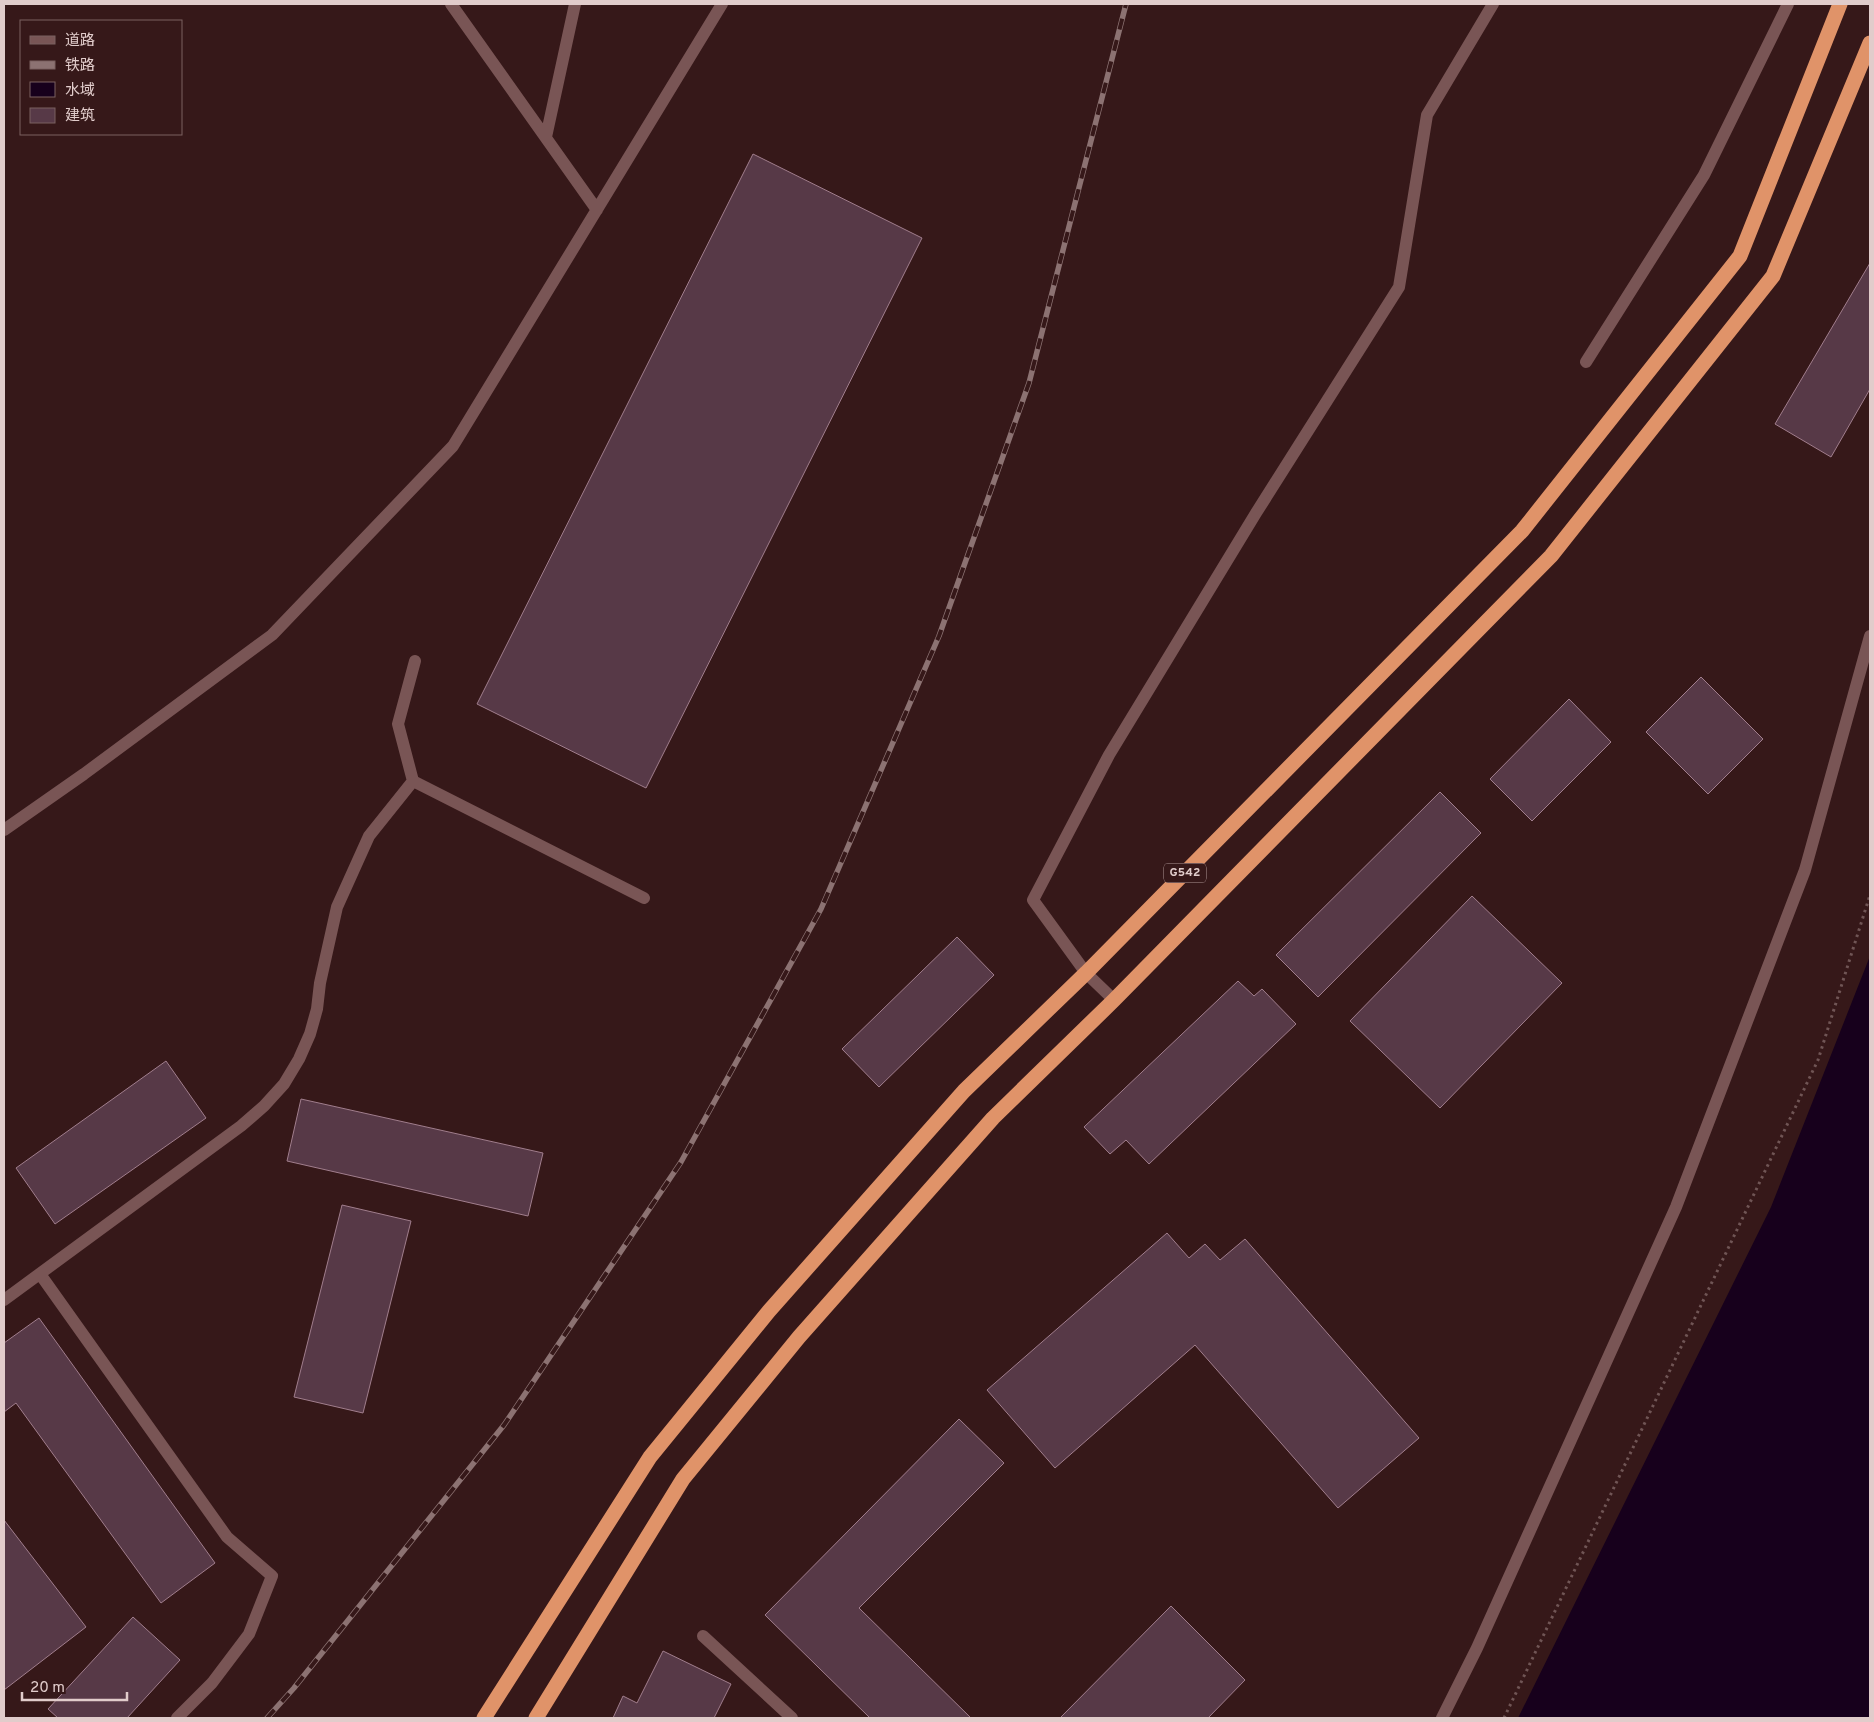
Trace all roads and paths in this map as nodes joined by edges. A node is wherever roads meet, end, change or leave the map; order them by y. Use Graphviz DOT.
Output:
graph roads {
  1 [pos="451,4"];
  2 [pos="575,4"];
  3 [pos="722,4"];
  4 [pos="1493,4"];
  5 [pos="1788,4"];
  6 [pos="1840,4"];
  7 [pos="1870,43"];
  8 [pos="546,137"];
  9 [pos="597,210"];
  10 [pos="1586,362"];
  11 [pos="1870,636"];
  12 [pos="415,661"];
  13 [pos="413,781"];
  14 [pos="4,830"];
  15 [pos="1870,895"];
  16 [pos="644,898"];
  17 [pos="1086,973"];
  18 [pos="1114,1000"];
  19 [pos="40,1274"];
  20 [pos="4,1300"];
  21 [pos="703,1636"];
  22 [pos="177,1718"];
  23 [pos="484,1718"];
  24 [pos="536,1718"];
  25 [pos="792,1718"];
  26 [pos="1442,1718"];
  27 [pos="1504,1718"];
  1 -- 8 [label="street"];
  2 -- 8 [label="street"];
  3 -- 9 [label="street"];
  4 -- 17 [label="street"];
  5 -- 10 [label="street"];
  6 -- 17 [label="highway, G542"];
  7 -- 18 [label="highway, G542"];
  8 -- 9 [label="street"];
  9 -- 14 [label="street"];
  11 -- 26 [label="street"];
  12 -- 13 [label="street"];
  13 -- 16 [label="street"];
  13 -- 19 [label="street"];
  15 -- 27 [label="path"];
  17 -- 18 [label="street"];
  17 -- 23 [label="highway, G542"];
  18 -- 24 [label="highway, G542"];
  19 -- 20 [label="street"];
  19 -- 22 [label="street"];
  21 -- 25 [label="street"];
}
